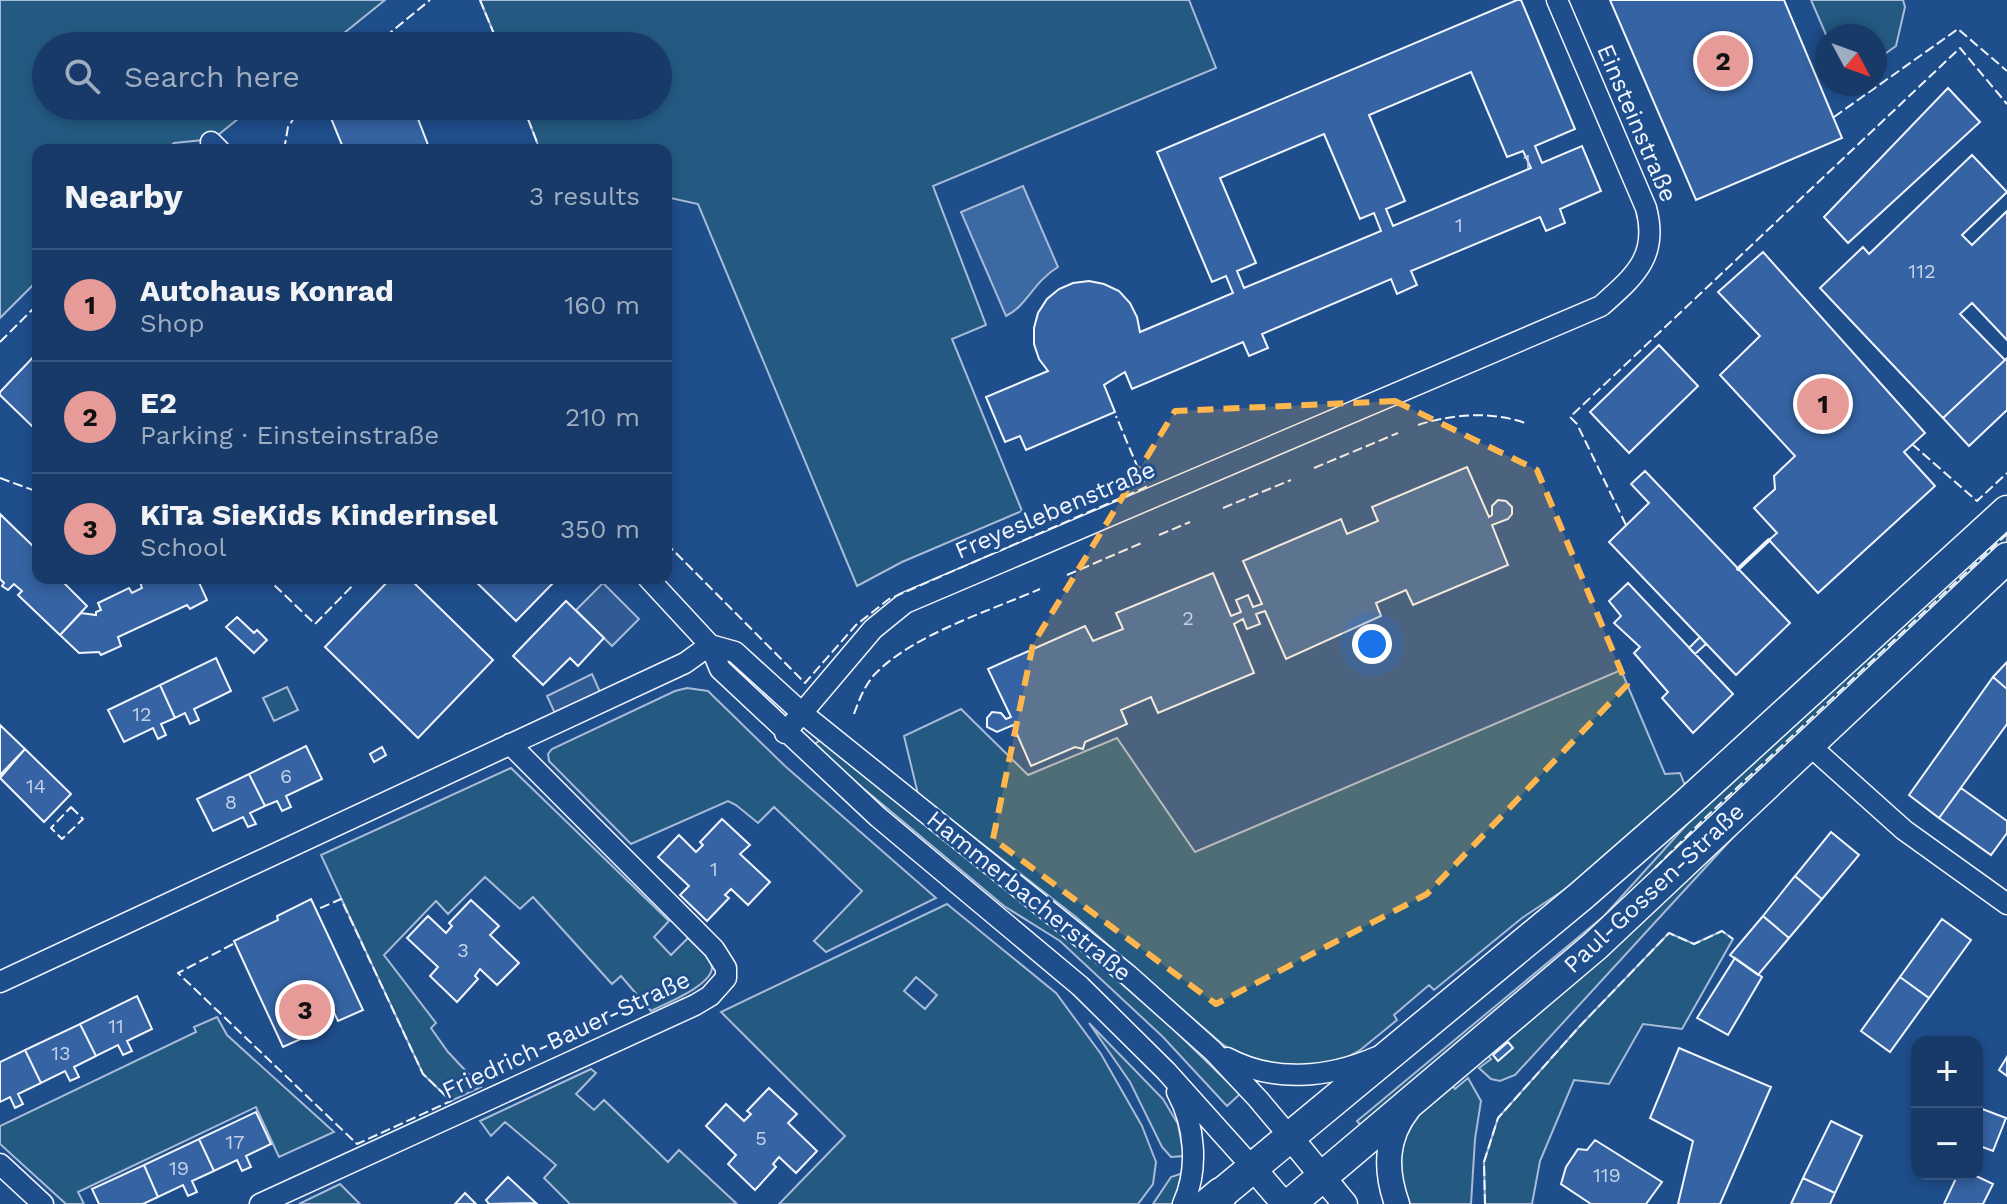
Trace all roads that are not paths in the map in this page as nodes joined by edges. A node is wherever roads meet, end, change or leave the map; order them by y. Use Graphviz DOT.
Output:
graph roads {
  1 [pos="1557,0"];
  2 [pos="1639,266"];
  3 [pos="2007,511"];
  4 [pos="2007,558"];
  5 [pos="654,584"];
  6 [pos="710,645"];
  7 [pos="802,713"];
  8 [pos="785,733"];
  9 [pos="510,744"];
  10 [pos="1808,744"];
  11 [pos="2007,904"];
  12 [pos="0,982"];
  13 [pos="1399,1047"];
  14 [pos="1213,1051"];
  15 [pos="1166,1071"];
  16 [pos="1415,1100"];
  17 [pos="1290,1137"];
  18 [pos="0,1164"];
  19 [pos="1253,1168"];
  20 [pos="1322,1177"];
  21 [pos="1215,1199"];
  22 [pos="43,1204"];
  23 [pos="260,1204"];
  24 [pos="1183,1204"];
  25 [pos="1284,1204"];
  26 [pos="1290,1204"];
  27 [pos="1345,1204"];
  28 [pos="1397,1204"];
  1 -- 2 [label="street, Einsteinstraße"];
  2 -- 7 [label="street, Freyeslebenstraße"];
  3 -- 13 [label="main road, Paul-Gossen-Straße"];
  4 -- 10 [label="main road, Paul-Gossen-Straße"];
  5 -- 6 [label="street, Hammerbacherstraße"];
  6 -- 7 [label="street, Hammerbacherstraße"];
  6 -- 8 [label="street, Hammerbacherstraße"];
  6 -- 9 [label="street"];
  7 -- 8 [label="street, Freyeslebenstraße"];
  7 -- 14 [label="street, Hammerbacherstraße"];
  8 -- 15 [label="street, Hammerbacherstraße"];
  9 -- 12 [label="street"];
  9 -- 23 [label="street, Friedrich-Bauer-Straße"];
  10 -- 11 [label="street"];
  10 -- 16 [label="main road, Paul-Gossen-Straße"];
  13 -- 14 [label="street, Paul-Gossen-Straße"];
  13 -- 17 [label="main road, Paul-Gossen-Straße"];
  14 -- 17 [label="street, Hammerbacherstraße"];
  15 -- 19 [label="street, Hammerbacherstraße"];
  15 -- 24 [label="street, Hammerbacherstraße"];
  16 -- 20 [label="main road, Paul-Gossen-Straße"];
  16 -- 28 [label="street"];
  17 -- 19 [label="main road, Paul-Gossen-Straße"];
  17 -- 20 [label="street, Hammerbacherstraße"];
  18 -- 22 [label="street"];
  19 -- 21 [label="main road, Paul-Gossen-Straße"];
  19 -- 25 [label="street"];
  20 -- 26 [label="main road, Paul-Gossen-Straße"];
  20 -- 27 [label="street, Hammerbacherstraße"];
}
